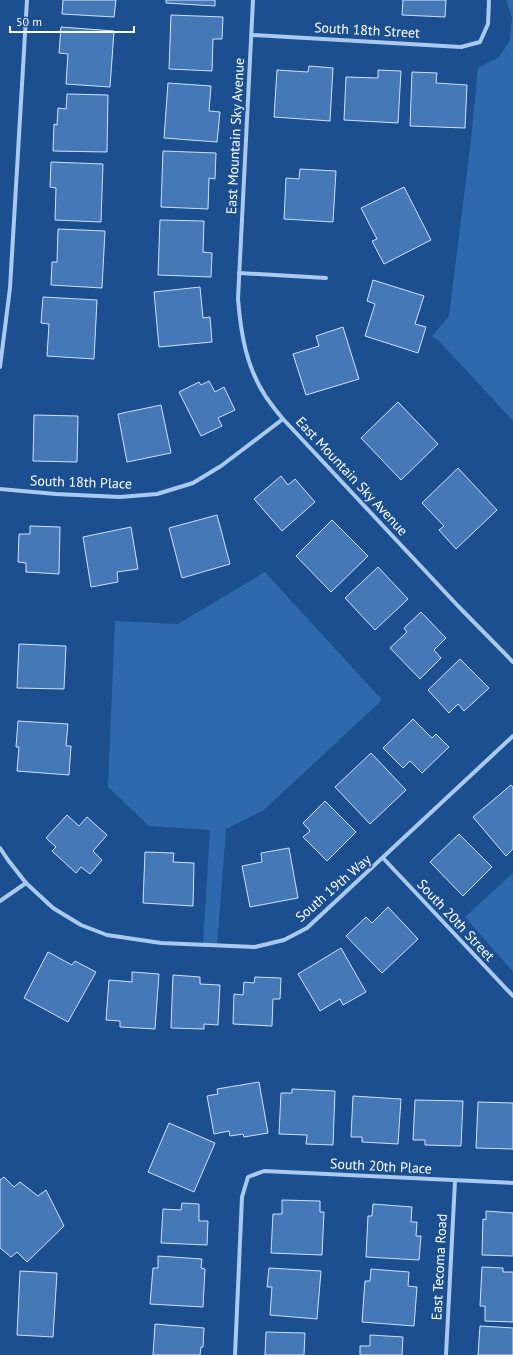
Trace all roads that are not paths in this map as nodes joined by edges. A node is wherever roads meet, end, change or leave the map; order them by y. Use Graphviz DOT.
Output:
graph roads {
  1 [pos="27,0"];
  2 [pos="253,0"];
  3 [pos="489,0"];
  4 [pos="252,35"];
  5 [pos="239,273"];
  6 [pos="326,278"];
  7 [pos="0,367"];
  8 [pos="283,419"];
  9 [pos="0,489"];
  10 [pos="513,662"];
  11 [pos="513,736"];
  12 [pos="0,848"];
  13 [pos="383,858"];
  14 [pos="26,883"];
  15 [pos="0,901"];
  16 [pos="513,996"];
  17 [pos="455,1181"];
  18 [pos="513,1183"];
  19 [pos="235,1355"];
  20 [pos="446,1355"];
  1 -- 7 [label="street"];
  2 -- 4 [label="street, East Mountain Sky Avenue"];
  3 -- 4 [label="street, South 18th Street"];
  4 -- 5 [label="street, East Mountain Sky Avenue"];
  5 -- 6 [label="street"];
  5 -- 8 [label="street, East Mountain Sky Avenue"];
  8 -- 9 [label="street, South 18th Place"];
  8 -- 10 [label="street, East Mountain Sky Avenue"];
  11 -- 13 [label="street, South 19th Way"];
  12 -- 14 [label="street, South 19th Way"];
  13 -- 14 [label="street, South 19th Way"];
  13 -- 16 [label="street, South 20th Street"];
  14 -- 15 [label="street"];
  17 -- 18 [label="street, South 20th Place"];
  17 -- 19 [label="street, South 20th Place"];
  17 -- 20 [label="street, East Tecoma Road"];
}
